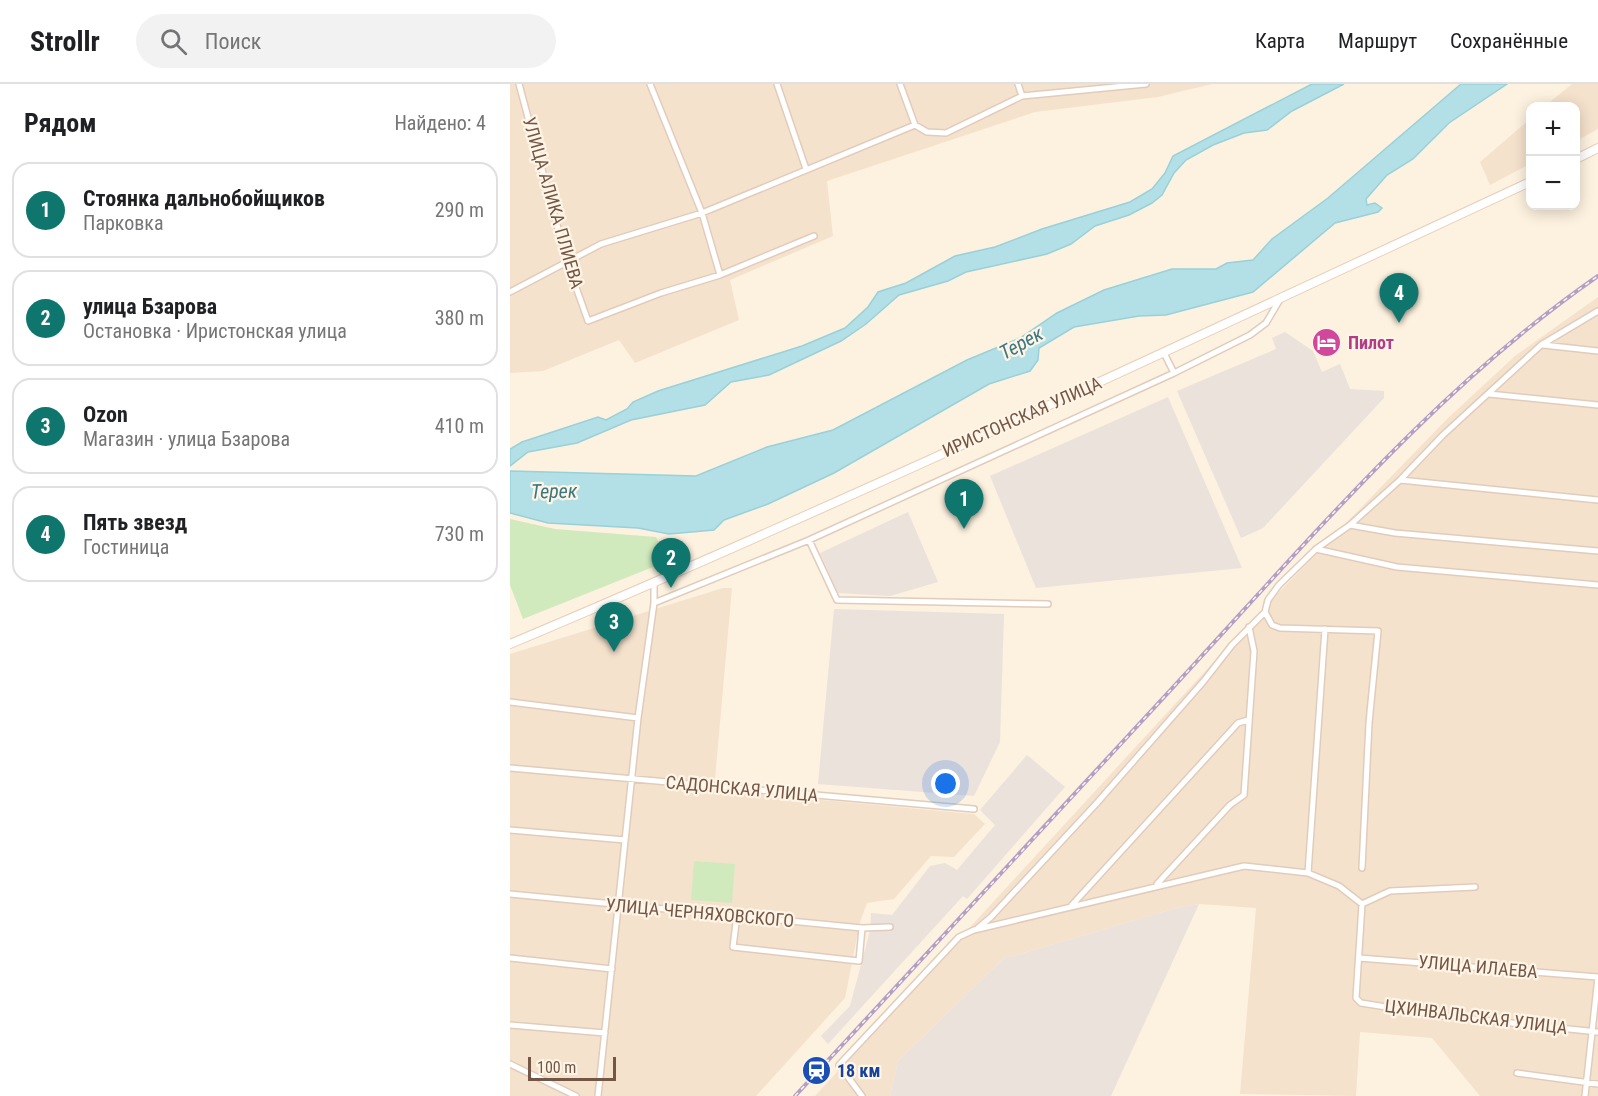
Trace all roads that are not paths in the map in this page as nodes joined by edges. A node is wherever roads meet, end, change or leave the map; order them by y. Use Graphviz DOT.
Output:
graph roads {
  1 [pos="519,84"];
  2 [pos="650,84"];
  3 [pos="777,84"];
  4 [pos="900,84"];
  5 [pos="1018,84"];
  6 [pos="1146,84"];
  7 [pos="1022,96"];
  8 [pos="915,125"];
  9 [pos="1598,148"];
  10 [pos="1580,157"];
  11 [pos="806,169"];
  12 [pos="1526,184"];
  13 [pos="702,213"];
  14 [pos="814,237"];
  15 [pos="567,262"];
  16 [pos="720,275"];
  17 [pos="510,292"];
  18 [pos="1279,301"];
  19 [pos="1598,311"];
  20 [pos="1541,345"];
  21 [pos="1598,351"];
  22 [pos="1164,353"];
  23 [pos="1174,373"];
  24 [pos="1489,394"];
  25 [pos="1598,405"];
  26 [pos="1400,480"];
  27 [pos="1598,500"];
  28 [pos="1350,525"];
  29 [pos="809,540"];
  30 [pos="1316,549"];
  31 [pos="1598,551"];
  32 [pos="654,583"];
  33 [pos="1598,585"];
  34 [pos="654,603"];
  35 [pos="1048,604"];
  36 [pos="1265,612"];
  37 [pos="1249,627"];
  38 [pos="1325,629"];
  39 [pos="510,644"];
  40 [pos="510,702"];
  41 [pos="638,718"];
  42 [pos="1248,720"];
  43 [pos="510,768"];
  44 [pos="632,780"];
  45 [pos="974,809"];
  46 [pos="510,830"];
  47 [pos="625,840"];
  48 [pos="1362,868"];
  49 [pos="1308,873"];
  50 [pos="1156,885"];
  51 [pos="1475,887"];
  52 [pos="510,894"];
  53 [pos="1362,904"];
  54 [pos="617,906"];
  55 [pos="1071,906"];
  56 [pos="737,915"];
  57 [pos="890,927"];
  58 [pos="862,928"];
  59 [pos="974,930"];
  60 [pos="1359,957"];
  61 [pos="510,958"];
  62 [pos="612,969"];
  63 [pos="1598,977"];
  64 [pos="510,1025"];
  65 [pos="1591,1030"];
  66 [pos="1598,1032"];
  67 [pos="605,1033"];
  68 [pos="510,1064"];
  69 [pos="1517,1073"];
  70 [pos="1586,1082"];
  71 [pos="1598,1084"];
  72 [pos="576,1096"];
  73 [pos="598,1096"];
  74 [pos="862,1096"];
  75 [pos="1585,1096"];
  1 -- 15 [label="street, УЛИЦА АЛИКА ПЛИЕВА"];
  2 -- 13 [label="street"];
  3 -- 11 [label="street"];
  4 -- 8 [label="street"];
  5 -- 7 [label="street"];
  6 -- 7 [label="street"];
  7 -- 8 [label="street"];
  8 -- 11 [label="street"];
  9 -- 10 [label="main road"];
  11 -- 13 [label="street"];
  12 -- 18 [label="main road, ИРИСТОНСКАЯ УЛИЦА"];
  13 -- 15 [label="street"];
  13 -- 16 [label="street"];
  14 -- 16 [label="street"];
  15 -- 16 [label="street, УЛИЦА АЛИКА ПЛИЕВА"];
  15 -- 17 [label="street"];
  18 -- 22 [label="main road, ИРИСТОНСКАЯ УЛИЦА"];
  18 -- 23 [label="street"];
  19 -- 20 [label="street"];
  20 -- 21 [label="street"];
  20 -- 24 [label="street"];
  22 -- 23 [label="street"];
  22 -- 32 [label="main road, ИРИСТОНСКАЯ УЛИЦА"];
  23 -- 29 [label="street"];
  24 -- 25 [label="street"];
  24 -- 26 [label="street"];
  26 -- 27 [label="street"];
  26 -- 28 [label="street"];
  28 -- 30 [label="street"];
  28 -- 31 [label="street"];
  29 -- 34 [label="street"];
  29 -- 35 [label="street"];
  30 -- 33 [label="street"];
  30 -- 36 [label="street"];
  32 -- 34 [label="street"];
  32 -- 39 [label="main road, ИРИСТОНСКАЯ УЛИЦА"];
  34 -- 41 [label="street"];
  36 -- 37 [label="street"];
  36 -- 38 [label="street"];
  37 -- 42 [label="street"];
  37 -- 59 [label="street"];
  38 -- 48 [label="street"];
  38 -- 49 [label="street"];
  40 -- 41 [label="street"];
  41 -- 44 [label="street"];
  42 -- 50 [label="street"];
  42 -- 55 [label="street"];
  43 -- 44 [label="street, САДОНСКАЯ УЛИЦА"];
  44 -- 45 [label="street, САДОНСКАЯ УЛИЦА"];
  44 -- 47 [label="street"];
  46 -- 47 [label="street"];
  47 -- 54 [label="street"];
  49 -- 50 [label="street"];
  49 -- 53 [label="street"];
  50 -- 55 [label="street"];
  51 -- 53 [label="street"];
  52 -- 54 [label="street, УЛИЦА ЧЕРНЯХОВСКОГО"];
  53 -- 60 [label="street"];
  54 -- 56 [label="street, УЛИЦА ЧЕРНЯХОВСКОГО"];
  54 -- 62 [label="street"];
  55 -- 59 [label="street"];
  56 -- 58 [label="street, УЛИЦА ЧЕРНЯХОВСКОГО"];
  56 -- 58 [label="street"];
  57 -- 58 [label="street, УЛИЦА ЧЕРНЯХОВСКОГО"];
  59 -- 74 [label="street"];
  60 -- 63 [label="street, УЛИЦА ИЛАЕВА"];
  60 -- 65 [label="street, ЦХИНВАЛЬСКАЯ УЛИЦА"];
  61 -- 62 [label="street"];
  62 -- 67 [label="street"];
  63 -- 65 [label="street"];
  64 -- 67 [label="street"];
  65 -- 66 [label="street, ЦХИНВАЛЬСКАЯ УЛИЦА"];
  65 -- 70 [label="street"];
  67 -- 73 [label="street"];
  68 -- 72 [label="street"];
  69 -- 70 [label="street"];
  70 -- 71 [label="street"];
  70 -- 75 [label="street"];
}
